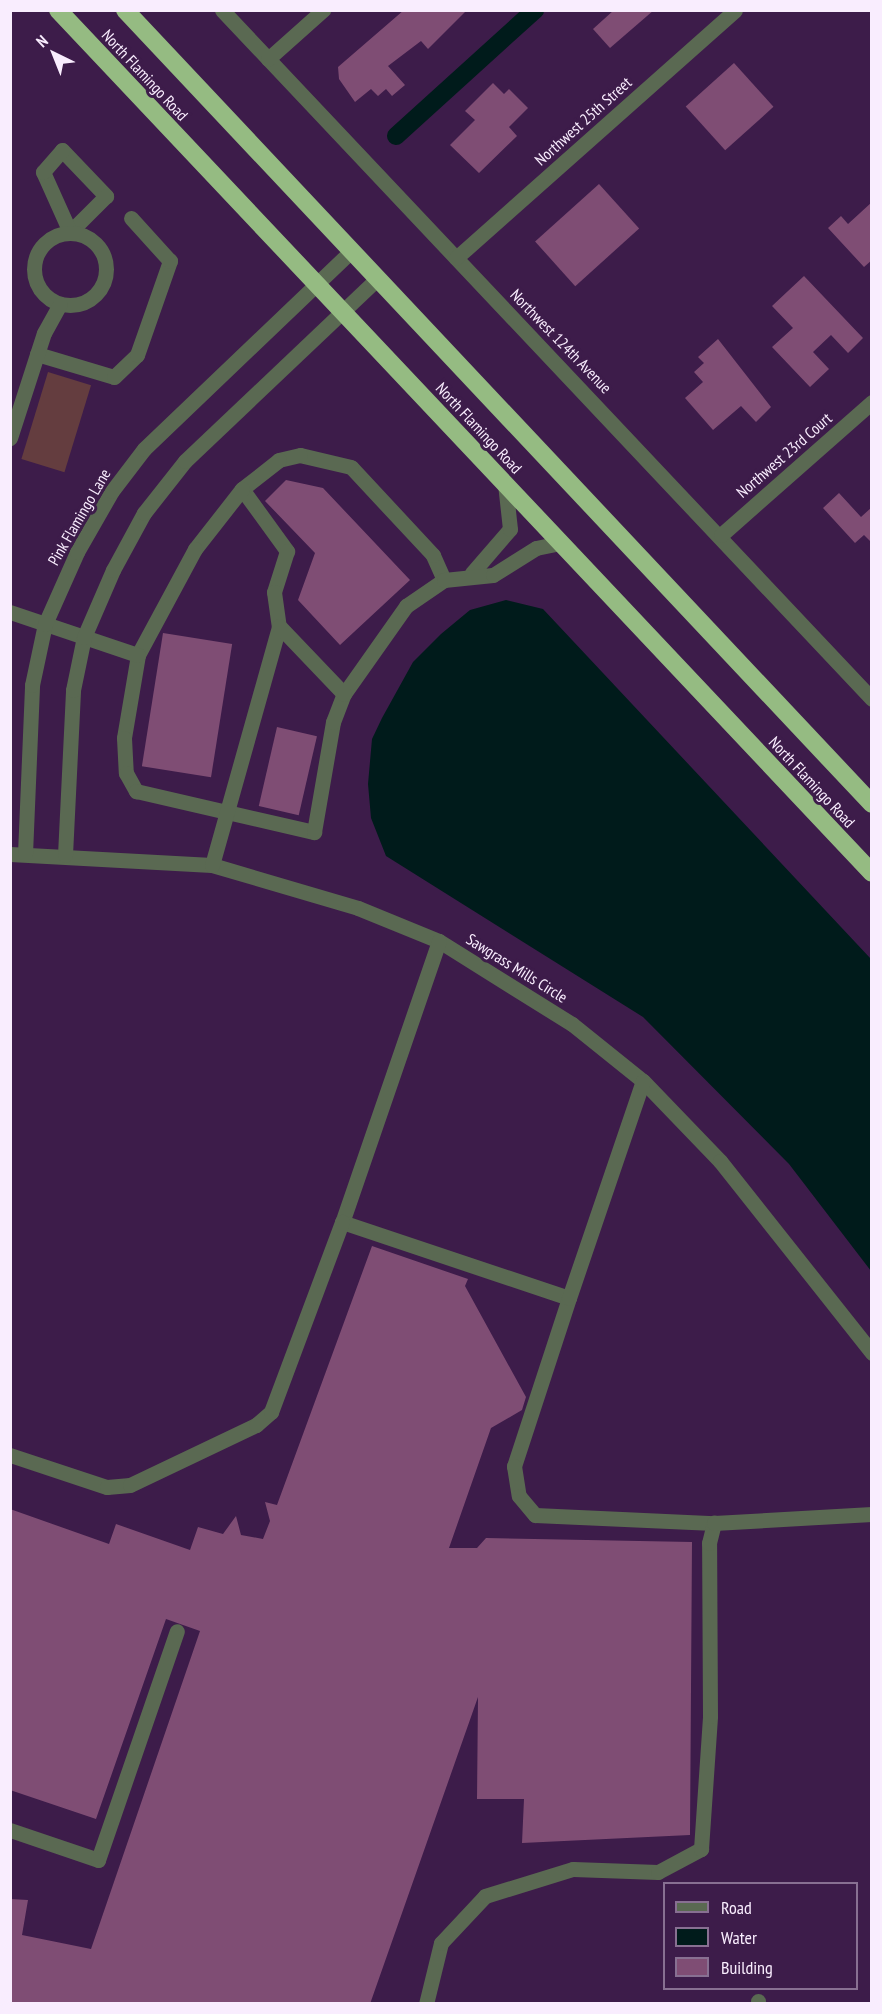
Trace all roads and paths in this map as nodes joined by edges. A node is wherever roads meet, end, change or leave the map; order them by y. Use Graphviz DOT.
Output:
graph roads {
  1 [pos="58,10"];
  2 [pos="125,10"];
  3 [pos="222,10"];
  4 [pos="323,10"];
  5 [pos="735,10"];
  6 [pos="268,59"];
  7 [pos="131,218"];
  8 [pos="70,232"];
  9 [pos="350,252"];
  10 [pos="456,258"];
  11 [pos="376,280"];
  12 [pos="316,284"];
  13 [pos="60,304"];
  14 [pos="342,312"];
  15 [pos="37,354"];
  16 [pos="872,402"];
  17 [pos="10,438"];
  18 [pos="505,484"];
  19 [pos="242,489"];
  20 [pos="721,535"];
  21 [pos="560,543"];
  22 [pos="472,573"];
  23 [pos="444,580"];
  24 [pos="10,612"];
  25 [pos="45,624"];
  26 [pos="279,626"];
  27 [pos="84,637"];
  28 [pos="138,655"];
  29 [pos="344,694"];
  30 [pos="872,699"];
  31 [pos="872,804"];
  32 [pos="230,814"];
  33 [pos="18,854"];
  34 [pos="65,855"];
  35 [pos="212,865"];
  36 [pos="872,873"];
  37 [pos="439,941"];
  38 [pos="643,1081"];
  39 [pos="342,1222"];
  40 [pos="570,1298"];
  41 [pos="872,1353"];
  42 [pos="10,1455"];
  43 [pos="872,1514"];
  44 [pos="714,1523"];
  45 [pos="177,1631"];
  46 [pos="10,1830"];
  47 [pos="426,2004"];
  1 -- 12 [label="highway, North Flamingo Road"];
  2 -- 9 [label="highway, North Flamingo Road"];
  3 -- 6 [label="street, Northwest 124th Avenue"];
  4 -- 6 [label="street"];
  5 -- 10 [label="street, Northwest 25th Street"];
  6 -- 10 [label="street, Northwest 124th Avenue"];
  7 -- 15 [label="street"];
  8 -- 8 [label="street"];
  8 -- 13 [label="street"];
  8 -- 13 [label="street"];
  9 -- 11 [label="highway, North Flamingo Road"];
  9 -- 12 [label="street, Pink Flamingo Lane"];
  10 -- 20 [label="street, Northwest 124th Avenue"];
  11 -- 14 [label="street"];
  11 -- 31 [label="highway, North Flamingo Road"];
  12 -- 14 [label="highway, North Flamingo Road"];
  12 -- 25 [label="street, Pink Flamingo Lane"];
  13 -- 15 [label="street"];
  14 -- 18 [label="highway, North Flamingo Road"];
  14 -- 27 [label="street"];
  15 -- 17 [label="street"];
  16 -- 20 [label="street, Northwest 23rd Court"];
  18 -- 21 [label="highway, North Flamingo Road"];
  18 -- 22 [label="street"];
  19 -- 23 [label="street"];
  19 -- 26 [label="street"];
  19 -- 28 [label="street"];
  20 -- 30 [label="street, Northwest 124th Avenue"];
  21 -- 22 [label="street"];
  21 -- 36 [label="highway, North Flamingo Road"];
  22 -- 23 [label="street"];
  23 -- 29 [label="street"];
  24 -- 25 [label="street"];
  25 -- 27 [label="street"];
  25 -- 33 [label="street, Pink Flamingo Lane"];
  26 -- 29 [label="street"];
  26 -- 32 [label="street"];
  27 -- 28 [label="street"];
  27 -- 34 [label="street"];
  28 -- 32 [label="street"];
  29 -- 32 [label="street"];
  32 -- 35 [label="street"];
  33 -- 34 [label="street, Sawgrass Mills Circle"];
  34 -- 35 [label="street, Sawgrass Mills Circle"];
  35 -- 37 [label="street, Sawgrass Mills Circle"];
  37 -- 38 [label="street, Sawgrass Mills Circle"];
  37 -- 39 [label="street"];
  38 -- 40 [label="street"];
  38 -- 41 [label="street, Sawgrass Mills Circle"];
  39 -- 40 [label="street"];
  39 -- 42 [label="street"];
  40 -- 44 [label="street"];
  43 -- 44 [label="street"];
  44 -- 47 [label="street"];
  45 -- 46 [label="street"];
}
